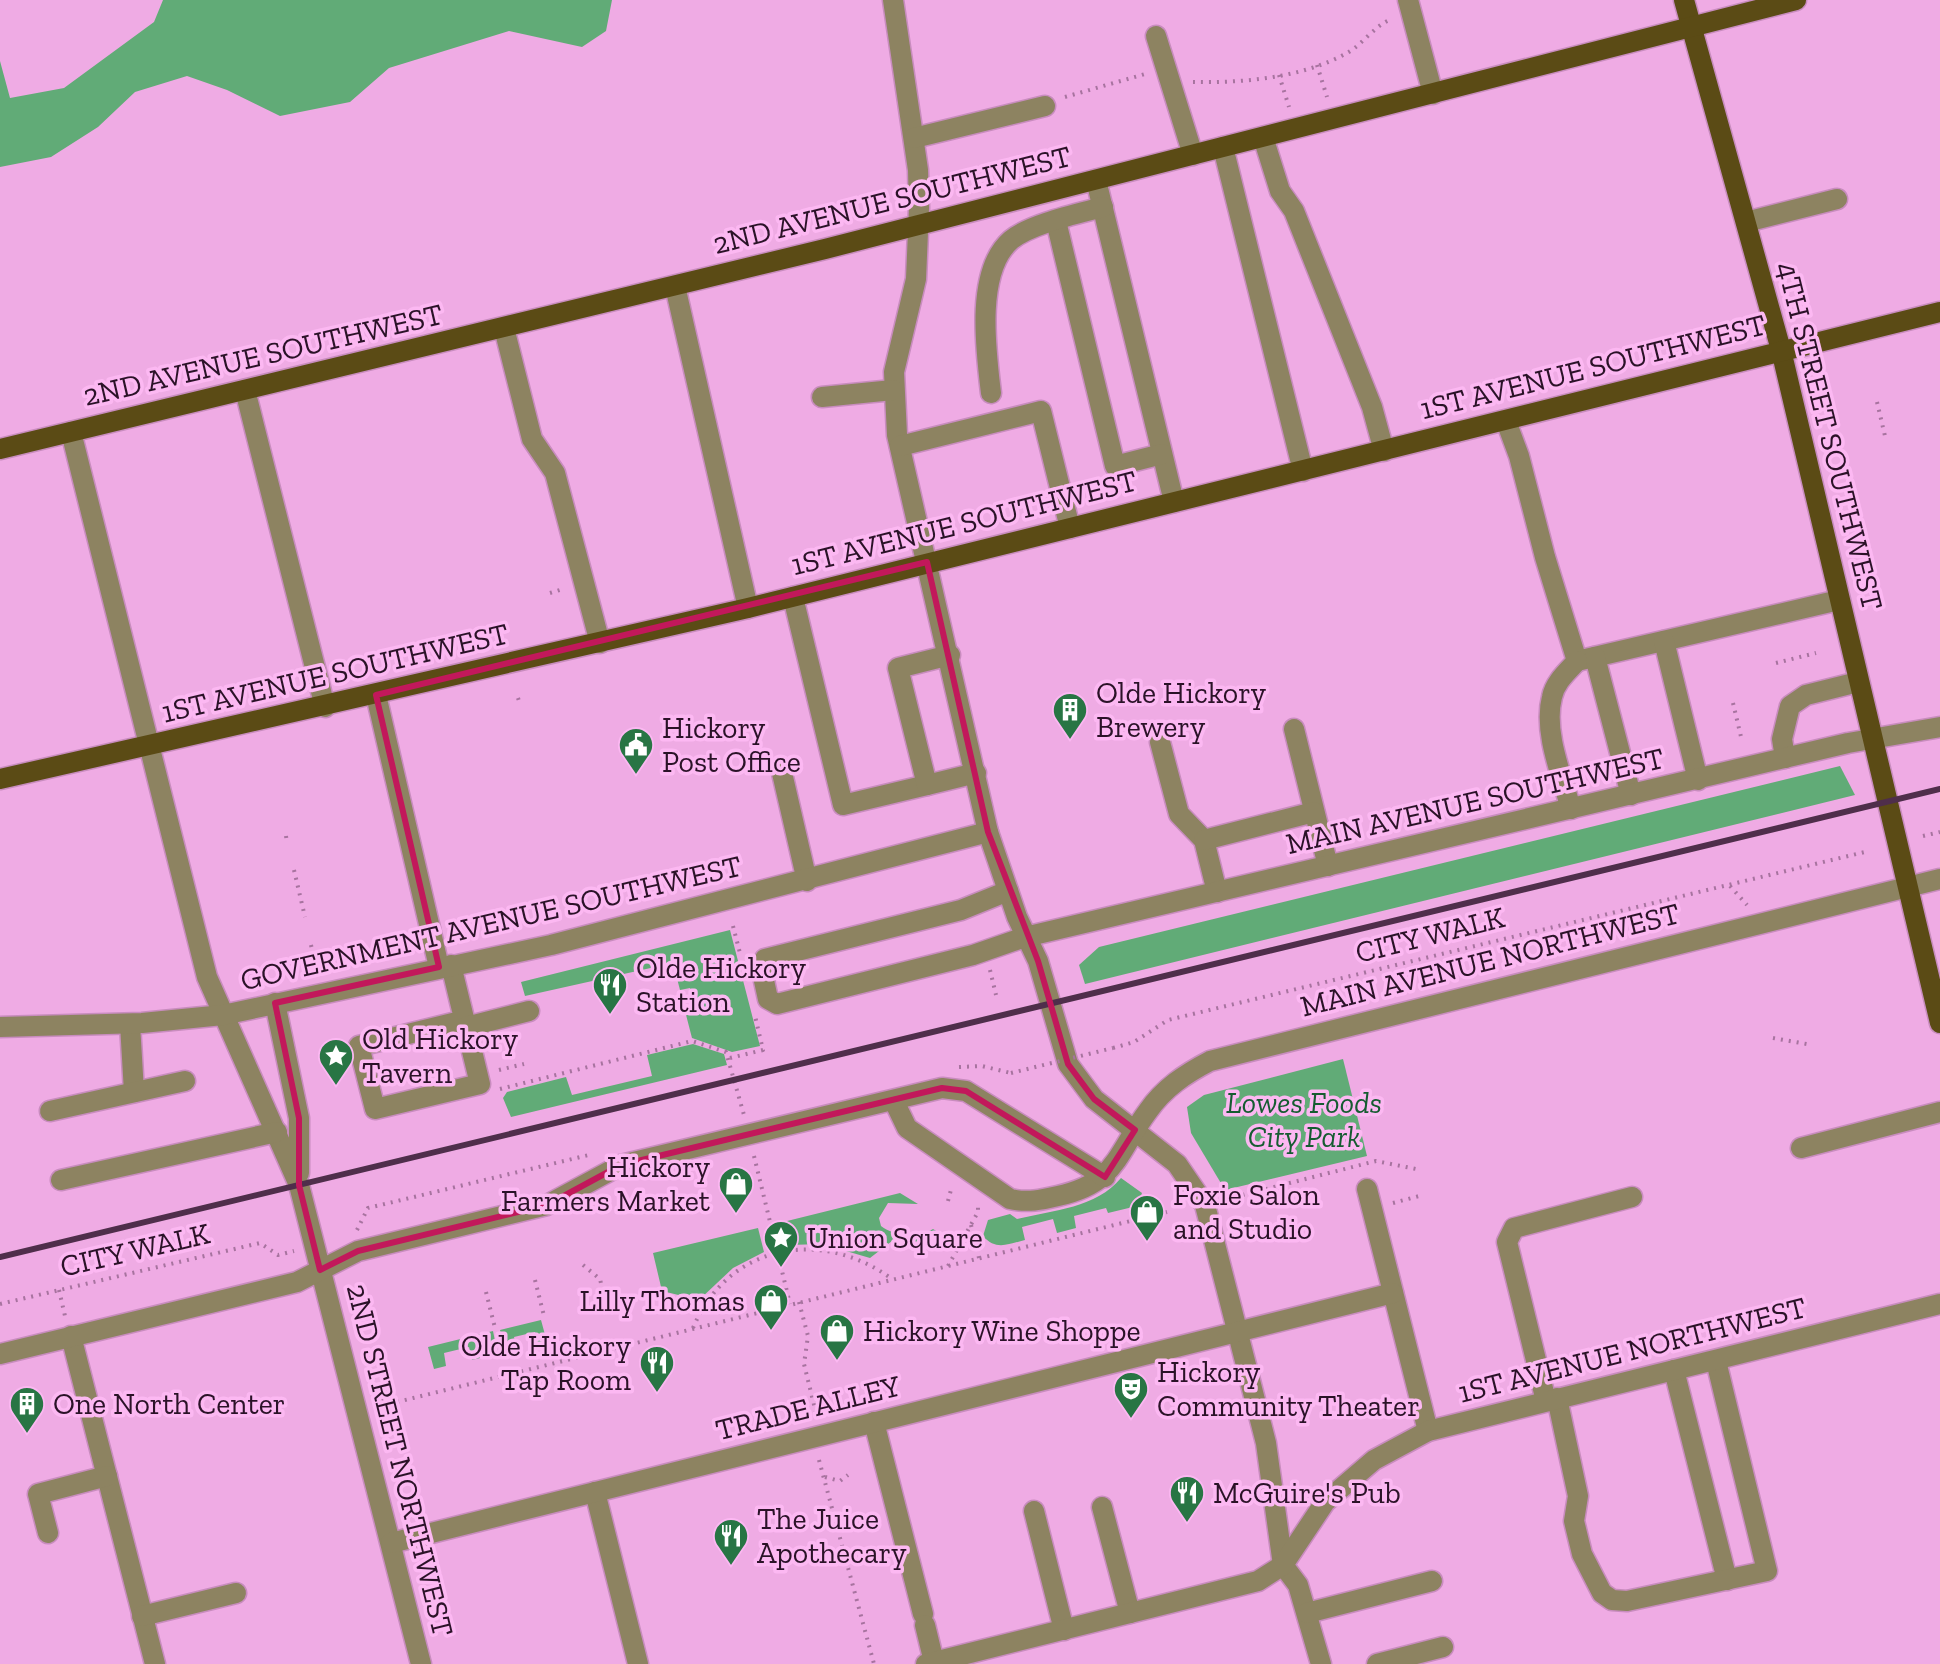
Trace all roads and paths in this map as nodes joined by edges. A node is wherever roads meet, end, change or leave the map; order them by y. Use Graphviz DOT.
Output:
graph roads {
  1 [pos="893,0"];
  2 [pos="1684,0"];
  3 [pos="1796,0"];
  4 [pos="1410,7"];
  5 [pos="1690,25"];
  6 [pos="1156,36"];
  7 [pos="1317,65"];
  8 [pos="1279,75"];
  9 [pos="1168,76"];
  10 [pos="1433,94"];
  11 [pos="1330,104"];
  12 [pos="1045,106"];
  13 [pos="1291,114"];
  14 [pos="1263,137"];
  15 [pos="914,138"];
  16 [pos="1223,147"];
  17 [pos="1193,155"];
  18 [pos="1096,180"];
  19 [pos="1837,199"];
  20 [pos="1103,207"];
  21 [pos="1056,221"];
  22 [pos="1746,222"];
  23 [pos="919,225"];
  24 [pos="675,286"];
  25 [pos="1940,312"];
  26 [pos="504,328"];
  27 [pos="1781,350"];
  28 [pos="245,390"];
  29 [pos="893,390"];
  30 [pos="991,393"];
  31 [pos="822,397"];
  32 [pos="1877,402"];
  33 [pos="1506,421"];
  34 [pos="71,432"];
  35 [pos="1885,436"];
  36 [pos="900,446"];
  37 [pos="0,449"];
  38 [pos="1384,451"];
  39 [pos="1162,454"];
  40 [pos="1303,471"];
  41 [pos="1174,502"];
  42 [pos="1070,528"];
  43 [pos="927,562"];
  44 [pos="793,597"];
  45 [pos="1839,600"];
  46 [pos="748,608"];
  47 [pos="1664,641"];
  48 [pos="600,643"];
  49 [pos="1816,653"];
  50 [pos="950,655"];
  51 [pos="1586,659"];
  52 [pos="1776,663"];
  53 [pos="1858,682"];
  54 [pos="376,695"];
  55 [pos="1733,703"];
  56 [pos="325,707"];
  57 [pos="1940,727"];
  58 [pos="1294,729"];
  59 [pos="1871,740"];
  60 [pos="1742,741"];
  61 [pos="1160,742"];
  62 [pos="148,746"];
  63 [pos="1785,758"];
  64 [pos="782,773"];
  65 [pos="976,773"];
  66 [pos="0,779"];
  67 [pos="1698,780"];
  68 [pos="927,785"];
  69 [pos="1631,795"];
  70 [pos="1571,809"];
  71 [pos="1314,812"];
  72 [pos="988,832"];
  73 [pos="1940,832"];
  74 [pos="286,836"];
  75 [pos="1923,836"];
  76 [pos="1204,840"];
  77 [pos="287,843"];
  78 [pos="1865,852"];
  79 [pos="1328,866"];
  80 [pos="294,870"];
  81 [pos="1940,879"];
  82 [pos="807,881"];
  83 [pos="1907,888"];
  84 [pos="1008,891"];
  85 [pos="1217,892"];
  86 [pos="305,917"];
  87 [pos="1025,937"];
  88 [pos="311,945"];
  89 [pos="989,963"];
  90 [pos="445,966"];
  91 [pos="317,971"];
  92 [pos="996,995"];
  93 [pos="275,1003"];
  94 [pos="529,1011"];
  95 [pos="223,1015"];
  96 [pos="466,1023"];
  97 [pos="1940,1023"];
  98 [pos="130,1024"];
  99 [pos="0,1027"];
  100 [pos="760,1035"];
  101 [pos="1773,1038"];
  102 [pos="1812,1045"];
  103 [pos="730,1058"];
  104 [pos="1011,1073"];
  105 [pos="185,1081"];
  106 [pos="528,1082"];
  107 [pos="134,1092"];
  108 [pos="894,1101"];
  109 [pos="50,1111"];
  110 [pos="1940,1112"];
  111 [pos="744,1117"];
  112 [pos="1135,1130"];
  113 [pos="277,1132"];
  114 [pos="751,1146"];
  115 [pos="1801,1148"];
  116 [pos="1416,1169"];
  117 [pos="1105,1177"];
  118 [pos="61,1180"];
  119 [pos="299,1185"];
  120 [pos="1367,1189"];
  121 [pos="1423,1195"];
  122 [pos="1632,1197"];
  123 [pos="1225,1199"];
  124 [pos="1387,1204"];
  125 [pos="1167,1212"];
  126 [pos="975,1217"];
  127 [pos="971,1223"];
  128 [pos="778,1253"];
  129 [pos="278,1255"];
  130 [pos="979,1258"];
  131 [pos="583,1265"];
  132 [pos="948,1266"];
  133 [pos="320,1270"];
  134 [pos="892,1279"];
  135 [pos="535,1280"];
  136 [pos="59,1290"];
  137 [pos="486,1292"];
  138 [pos="1393,1293"];
  139 [pos="605,1301"];
  140 [pos="799,1302"];
  141 [pos="0,1304"];
  142 [pos="790,1304"];
  143 [pos="1940,1304"];
  144 [pos="544,1316"];
  145 [pos="68,1327"];
  146 [pos="495,1328"];
  147 [pos="693,1328"];
  148 [pos="1240,1331"];
  149 [pos="0,1354"];
  150 [pos="1716,1361"];
  151 [pos="1674,1370"];
  152 [pos="1552,1400"];
  153 [pos="368,1403"];
  154 [pos="818,1421"];
  155 [pos="874,1422"];
  156 [pos="1428,1431"];
  157 [pos="816,1451"];
  158 [pos="848,1475"];
  159 [pos="107,1476"];
  160 [pos="823,1476"];
  161 [pos="595,1492"];
  162 [pos="1102,1507"];
  163 [pos="1034,1511"];
  164 [pos="48,1533"];
  165 [pos="391,1543"];
  166 [pos="1283,1565"];
  167 [pos="1727,1580"];
  168 [pos="1432,1581"];
  169 [pos="236,1593"];
  170 [pos="1130,1613"];
  171 [pos="1307,1613"];
  172 [pos="142,1616"];
  173 [pos="1064,1630"];
  174 [pos="1443,1647"];
  175 [pos="930,1663"];
  176 [pos="155,1664"];
  177 [pos="421,1664"];
  178 [pos="638,1664"];
  179 [pos="874,1664"];
  180 [pos="1321,1664"];
  181 [pos="1377,1664"];
  1 -- 15 [label="street"];
  2 -- 5 [label="main road, 4TH STREET SOUTHWEST"];
  3 -- 5 [label="main road, 2ND AVENUE SOUTHWEST"];
  4 -- 7 [label="path"];
  4 -- 10 [label="street"];
  5 -- 10 [label="main road, 2ND AVENUE SOUTHWEST"];
  5 -- 22 [label="main road, 4TH STREET SOUTHWEST"];
  6 -- 9 [label="street"];
  7 -- 8 [label="path"];
  7 -- 11 [label="path"];
  8 -- 9 [label="path"];
  8 -- 13 [label="path"];
  9 -- 12 [label="path"];
  9 -- 17 [label="street"];
  10 -- 14 [label="main road, 2ND AVENUE SOUTHWEST"];
  12 -- 15 [label="street"];
  14 -- 16 [label="main road, 2ND AVENUE SOUTHWEST"];
  14 -- 38 [label="street"];
  15 -- 23 [label="street"];
  16 -- 17 [label="main road, 2ND AVENUE SOUTHWEST"];
  16 -- 40 [label="street"];
  17 -- 18 [label="main road, 2ND AVENUE SOUTHWEST"];
  18 -- 20 [label="street"];
  18 -- 23 [label="main road, 2ND AVENUE SOUTHWEST"];
  19 -- 22 [label="street"];
  20 -- 21 [label="street"];
  20 -- 39 [label="street"];
  21 -- 30 [label="street"];
  21 -- 39 [label="street"];
  22 -- 27 [label="main road, 4TH STREET SOUTHWEST"];
  23 -- 24 [label="main road, 2ND AVENUE SOUTHWEST"];
  23 -- 29 [label="street"];
  24 -- 26 [label="main road, 2ND AVENUE SOUTHWEST"];
  24 -- 46 [label="street"];
  25 -- 27 [label="main road, 1ST AVENUE SOUTHWEST"];
  26 -- 28 [label="main road, 2ND AVENUE SOUTHWEST"];
  26 -- 48 [label="street"];
  27 -- 33 [label="main road, 1ST AVENUE SOUTHWEST"];
  27 -- 45 [label="main road, 4TH STREET SOUTHWEST"];
  28 -- 34 [label="main road, 2ND AVENUE SOUTHWEST"];
  28 -- 56 [label="street"];
  29 -- 31 [label="street"];
  29 -- 36 [label="street"];
  32 -- 35 [label="path"];
  33 -- 38 [label="main road, 1ST AVENUE SOUTHWEST"];
  33 -- 51 [label="street"];
  34 -- 37 [label="main road, 2ND AVENUE SOUTHWEST"];
  34 -- 62 [label="street"];
  36 -- 42 [label="street"];
  36 -- 43 [label="street"];
  38 -- 40 [label="main road, 1ST AVENUE SOUTHWEST"];
  39 -- 41 [label="street"];
  40 -- 41 [label="main road, 1ST AVENUE SOUTHWEST"];
  41 -- 42 [label="main road, 1ST AVENUE SOUTHWEST"];
  42 -- 43 [label="main road, 1ST AVENUE SOUTHWEST"];
  43 -- 44 [label="main road, 1ST AVENUE SOUTHWEST"];
  43 -- 50 [label="street"];
  44 -- 46 [label="main road, 1ST AVENUE SOUTHWEST"];
  44 -- 68 [label="street"];
  45 -- 47 [label="street"];
  45 -- 53 [label="main road, 4TH STREET SOUTHWEST"];
  46 -- 48 [label="main road, 1ST AVENUE SOUTHWEST"];
  47 -- 51 [label="street"];
  47 -- 67 [label="street"];
  48 -- 54 [label="main road, 1ST AVENUE SOUTHWEST"];
  49 -- 52 [label="path"];
  50 -- 65 [label="street"];
  50 -- 68 [label="street"];
  51 -- 69 [label="street"];
  51 -- 70 [label="street"];
  53 -- 59 [label="main road, 4TH STREET SOUTHWEST"];
  53 -- 63 [label="street"];
  54 -- 56 [label="main road, 1ST AVENUE SOUTHWEST"];
  54 -- 90 [label="street"];
  55 -- 60 [label="path"];
  56 -- 62 [label="main road, 1ST AVENUE SOUTHWEST"];
  57 -- 59 [label="street, MAIN AVENUE SOUTHWEST"];
  58 -- 71 [label="street"];
  59 -- 63 [label="street, MAIN AVENUE SOUTHWEST"];
  59 -- 83 [label="main road, 4TH STREET SOUTHWEST"];
  61 -- 76 [label="street"];
  62 -- 66 [label="main road, 1ST AVENUE SOUTHWEST"];
  62 -- 95 [label="street"];
  63 -- 67 [label="street, MAIN AVENUE SOUTHWEST"];
  64 -- 82 [label="street"];
  65 -- 68 [label="street"];
  65 -- 72 [label="street"];
  67 -- 69 [label="street, MAIN AVENUE SOUTHWEST"];
  69 -- 70 [label="street, MAIN AVENUE SOUTHWEST"];
  70 -- 79 [label="street, MAIN AVENUE SOUTHWEST"];
  71 -- 76 [label="street"];
  71 -- 79 [label="street"];
  72 -- 82 [label="street, GOVERNMENT AVENUE SOUTHWEST"];
  72 -- 84 [label="street"];
  73 -- 75 [label="path"];
  74 -- 77 [label="path"];
  76 -- 85 [label="street"];
  78 -- 104 [label="path, CITY WALK, bridge"];
  79 -- 85 [label="street, MAIN AVENUE SOUTHWEST"];
  80 -- 86 [label="path"];
  81 -- 83 [label="street, MAIN AVENUE NORTHWEST"];
  82 -- 90 [label="street, GOVERNMENT AVENUE SOUTHWEST"];
  83 -- 97 [label="main road, 4TH STREET SOUTHWEST"];
  83 -- 112 [label="street, MAIN AVENUE NORTHWEST"];
  84 -- 87 [label="street"];
  84 -- 87 [label="street, MAIN AVENUE SOUTHWEST"];
  85 -- 87 [label="street, MAIN AVENUE SOUTHWEST"];
  87 -- 112 [label="street"];
  88 -- 91 [label="path"];
  89 -- 92 [label="path"];
  90 -- 93 [label="street, GOVERNMENT AVENUE SOUTHWEST"];
  90 -- 96 [label="street"];
  93 -- 95 [label="street, GOVERNMENT AVENUE SOUTHWEST"];
  93 -- 119 [label="street"];
  94 -- 96 [label="street"];
  95 -- 98 [label="street, GOVERNMENT AVENUE SOUTHWEST"];
  95 -- 113 [label="street"];
  96 -- 96 [label="street"];
  98 -- 99 [label="street, GOVERNMENT AVENUE SOUTHWEST"];
  98 -- 107 [label="street"];
  100 -- 103 [label="path"];
  101 -- 102 [label="path"];
  103 -- 106 [label="path"];
  103 -- 111 [label="path"];
  105 -- 107 [label="street"];
  107 -- 109 [label="street"];
  108 -- 117 [label="street"];
  108 -- 117 [label="street"];
  108 -- 133 [label="street"];
  110 -- 115 [label="street"];
  112 -- 117 [label="street, MAIN AVENUE NORTHWEST"];
  112 -- 148 [label="street"];
  113 -- 118 [label="street"];
  113 -- 119 [label="street"];
  114 -- 128 [label="path"];
  116 -- 123 [label="path"];
  119 -- 133 [label="street, 2ND STREET NORTHWEST"];
  120 -- 138 [label="street"];
  121 -- 124 [label="path"];
  122 -- 152 [label="street"];
  125 -- 130 [label="path"];
  126 -- 127 [label="path"];
  127 -- 130 [label="path"];
  127 -- 132 [label="path"];
  128 -- 134 [label="path"];
  128 -- 142 [label="path"];
  128 -- 147 [label="path"];
  129 -- 136 [label="path, CITY WALK"];
  130 -- 132 [label="path"];
  131 -- 139 [label="path"];
  132 -- 134 [label="path"];
  133 -- 145 [label="street"];
  133 -- 165 [label="street, 2ND STREET NORTHWEST"];
  134 -- 140 [label="path"];
  135 -- 144 [label="path"];
  136 -- 141 [label="path, CITY WALK"];
  136 -- 145 [label="path"];
  137 -- 146 [label="path"];
  138 -- 148 [label="street, TRADE ALLEY"];
  138 -- 156 [label="street"];
  140 -- 142 [label="path"];
  140 -- 154 [label="path"];
  142 -- 147 [label="path"];
  143 -- 150 [label="street, 1ST AVENUE NORTHWEST"];
  145 -- 149 [label="street"];
  145 -- 159 [label="street"];
  147 -- 153 [label="path"];
  148 -- 155 [label="street, TRADE ALLEY"];
  148 -- 166 [label="street"];
  150 -- 151 [label="street, 1ST AVENUE NORTHWEST"];
  150 -- 167 [label="street"];
  151 -- 152 [label="street, 1ST AVENUE NORTHWEST"];
  151 -- 167 [label="street"];
  152 -- 156 [label="street, 1ST AVENUE NORTHWEST"];
  152 -- 167 [label="street"];
  155 -- 161 [label="street, TRADE ALLEY"];
  155 -- 175 [label="street"];
  156 -- 166 [label="street, 1ST AVENUE NORTHWEST"];
  157 -- 160 [label="path"];
  158 -- 160 [label="path"];
  159 -- 164 [label="street"];
  159 -- 172 [label="street"];
  160 -- 179 [label="path"];
  161 -- 165 [label="street, TRADE ALLEY"];
  161 -- 178 [label="street"];
  162 -- 170 [label="street"];
  163 -- 173 [label="street"];
  165 -- 177 [label="street, 2ND STREET NORTHWEST"];
  166 -- 170 [label="street, 1ST AVENUE NORTHWEST"];
  166 -- 171 [label="street"];
  168 -- 171 [label="street"];
  169 -- 172 [label="street"];
  170 -- 173 [label="street, 1ST AVENUE NORTHWEST"];
  171 -- 180 [label="street"];
  172 -- 176 [label="street"];
  173 -- 175 [label="street, 1ST AVENUE NORTHWEST"];
  174 -- 181 [label="street"];
}
